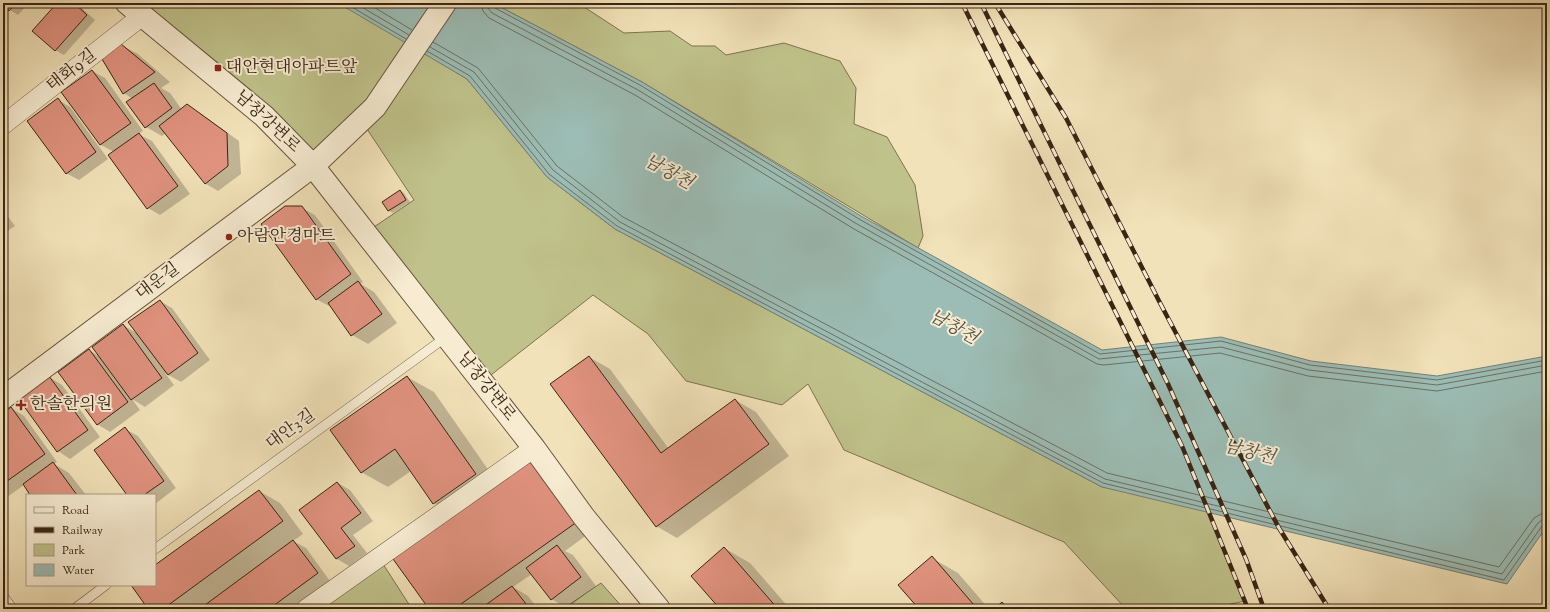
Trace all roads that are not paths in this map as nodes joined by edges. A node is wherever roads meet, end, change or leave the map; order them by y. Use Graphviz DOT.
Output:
graph roads {
  1 [pos="446,3"];
  2 [pos="134,10"];
  3 [pos="3,125"];
  4 [pos="313,166"];
  5 [pos="446,337"];
  6 [pos="3,398"];
  7 [pos="534,448"];
  8 [pos="156,549"];
  9 [pos="105,586"];
  10 [pos="3,596"];
  11 [pos="13,609"];
  12 [pos="74,609"];
  13 [pos="306,609"];
  14 [pos="659,609"];
  1 -- 4 [label="street, 남창강변로"];
  2 -- 3 [label="street, 태화9길"];
  2 -- 4 [label="street, 남창강변로"];
  4 -- 5 [label="street, 남창강변로"];
  4 -- 6 [label="street, 대운길"];
  5 -- 7 [label="street, 남창강변로"];
  5 -- 8 [label="lane, 대안3길"];
  7 -- 13 [label="street"];
  7 -- 14 [label="street, 남창강변로"];
  9 -- 12 [label="lane"];
  10 -- 11 [label="lane"];
}
